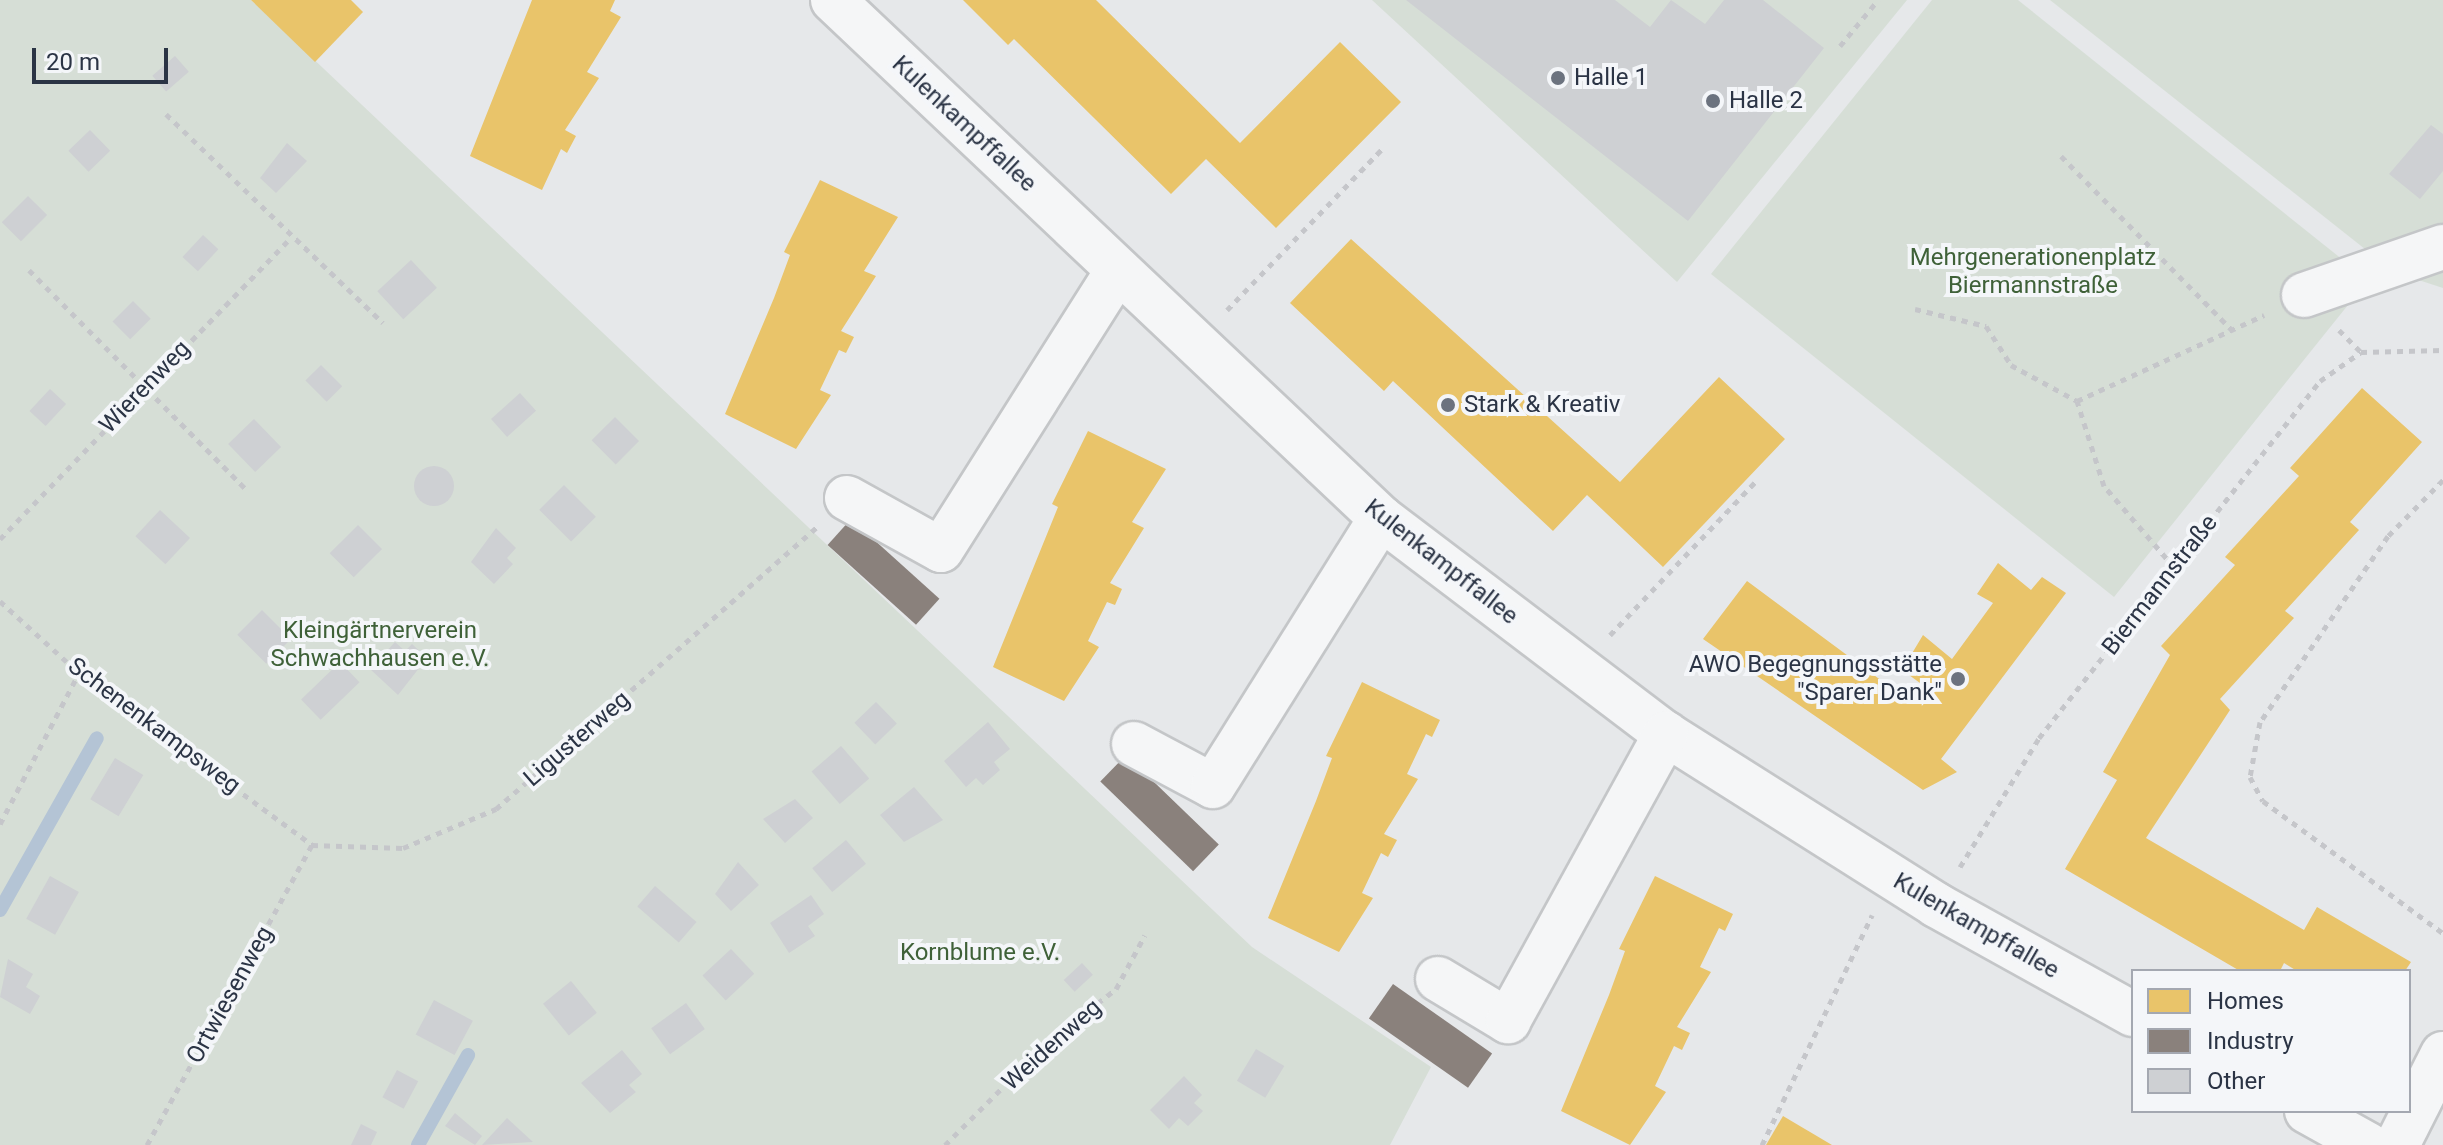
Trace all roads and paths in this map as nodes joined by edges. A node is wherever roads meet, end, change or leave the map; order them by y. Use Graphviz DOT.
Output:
graph roads {
  1 [pos="833,0"];
  2 [pos="1878,0"];
  3 [pos="1840,46"];
  4 [pos="166,114"];
  5 [pos="1384,147"];
  6 [pos="2061,156"];
  7 [pos="291,238"];
  8 [pos="2443,247"];
  9 [pos="29,270"];
  10 [pos="1118,270"];
  11 [pos="2304,295"];
  12 [pos="1915,309"];
  13 [pos="383,323"];
  14 [pos="2233,331"];
  15 [pos="1195,343"];
  16 [pos="2443,350"];
  17 [pos="145,386"];
  18 [pos="2077,401"];
  19 [pos="1758,479"];
  20 [pos="2443,480"];
  21 [pos="248,491"];
  22 [pos="847,498"];
  23 [pos="1381,518"];
  24 [pos="0,539"];
  25 [pos="801,541"];
  26 [pos="2174,567"];
  27 [pos="0,601"];
  28 [pos="1578,667"];
  29 [pos="79,673"];
  30 [pos="1666,734"];
  31 [pos="1134,744"];
  32 [pos="0,824"];
  33 [pos="312,845"];
  34 [pos="1891,876"];
  35 [pos="1936,905"];
  36 [pos="2443,933"];
  37 [pos="1145,935"];
  38 [pos="1438,979"];
  39 [pos="2131,1013"];
  40 [pos="2443,1054"];
  41 [pos="2311,1113"];
  42 [pos="147,1145"];
  43 [pos="945,1145"];
  44 [pos="1762,1145"];
  45 [pos="2368,1145"];
  46 [pos="2397,1145"];
  1 -- 10 [label="street, Kulenkampffallee"];
  2 -- 3 [label="path"];
  4 -- 7 [label="path"];
  5 -- 15 [label="path"];
  6 -- 14 [label="path"];
  7 -- 13 [label="path"];
  7 -- 17 [label="path, Wierenweg"];
  8 -- 11 [label="street"];
  9 -- 17 [label="path"];
  10 -- 15 [label="street, Kulenkampffallee"];
  10 -- 22 [label="street"];
  11 -- 14 [label="path"];
  12 -- 18 [label="path"];
  14 -- 18 [label="path"];
  15 -- 23 [label="street, Kulenkampffallee"];
  16 -- 26 [label="path, Biermannstraße"];
  17 -- 21 [label="path"];
  17 -- 24 [label="path, Wierenweg"];
  18 -- 26 [label="path"];
  19 -- 28 [label="path"];
  20 -- 36 [label="path"];
  23 -- 28 [label="street, Kulenkampffallee"];
  23 -- 31 [label="street"];
  25 -- 33 [label="path, Ligusterweg"];
  26 -- 35 [label="path, Biermannstraße"];
  27 -- 29 [label="path, Schenenkampsweg"];
  28 -- 30 [label="street, Kulenkampffallee"];
  29 -- 32 [label="path"];
  29 -- 33 [label="path, Schenenkampsweg"];
  30 -- 34 [label="street, Kulenkampffallee"];
  30 -- 38 [label="street"];
  33 -- 42 [label="path, Ortwiesenweg"];
  34 -- 35 [label="street, Kulenkampffallee"];
  34 -- 44 [label="path"];
  35 -- 39 [label="street, Kulenkampffallee"];
  37 -- 43 [label="path, Weidenweg"];
  40 -- 46 [label="street"];
  41 -- 45 [label="street"];
}
